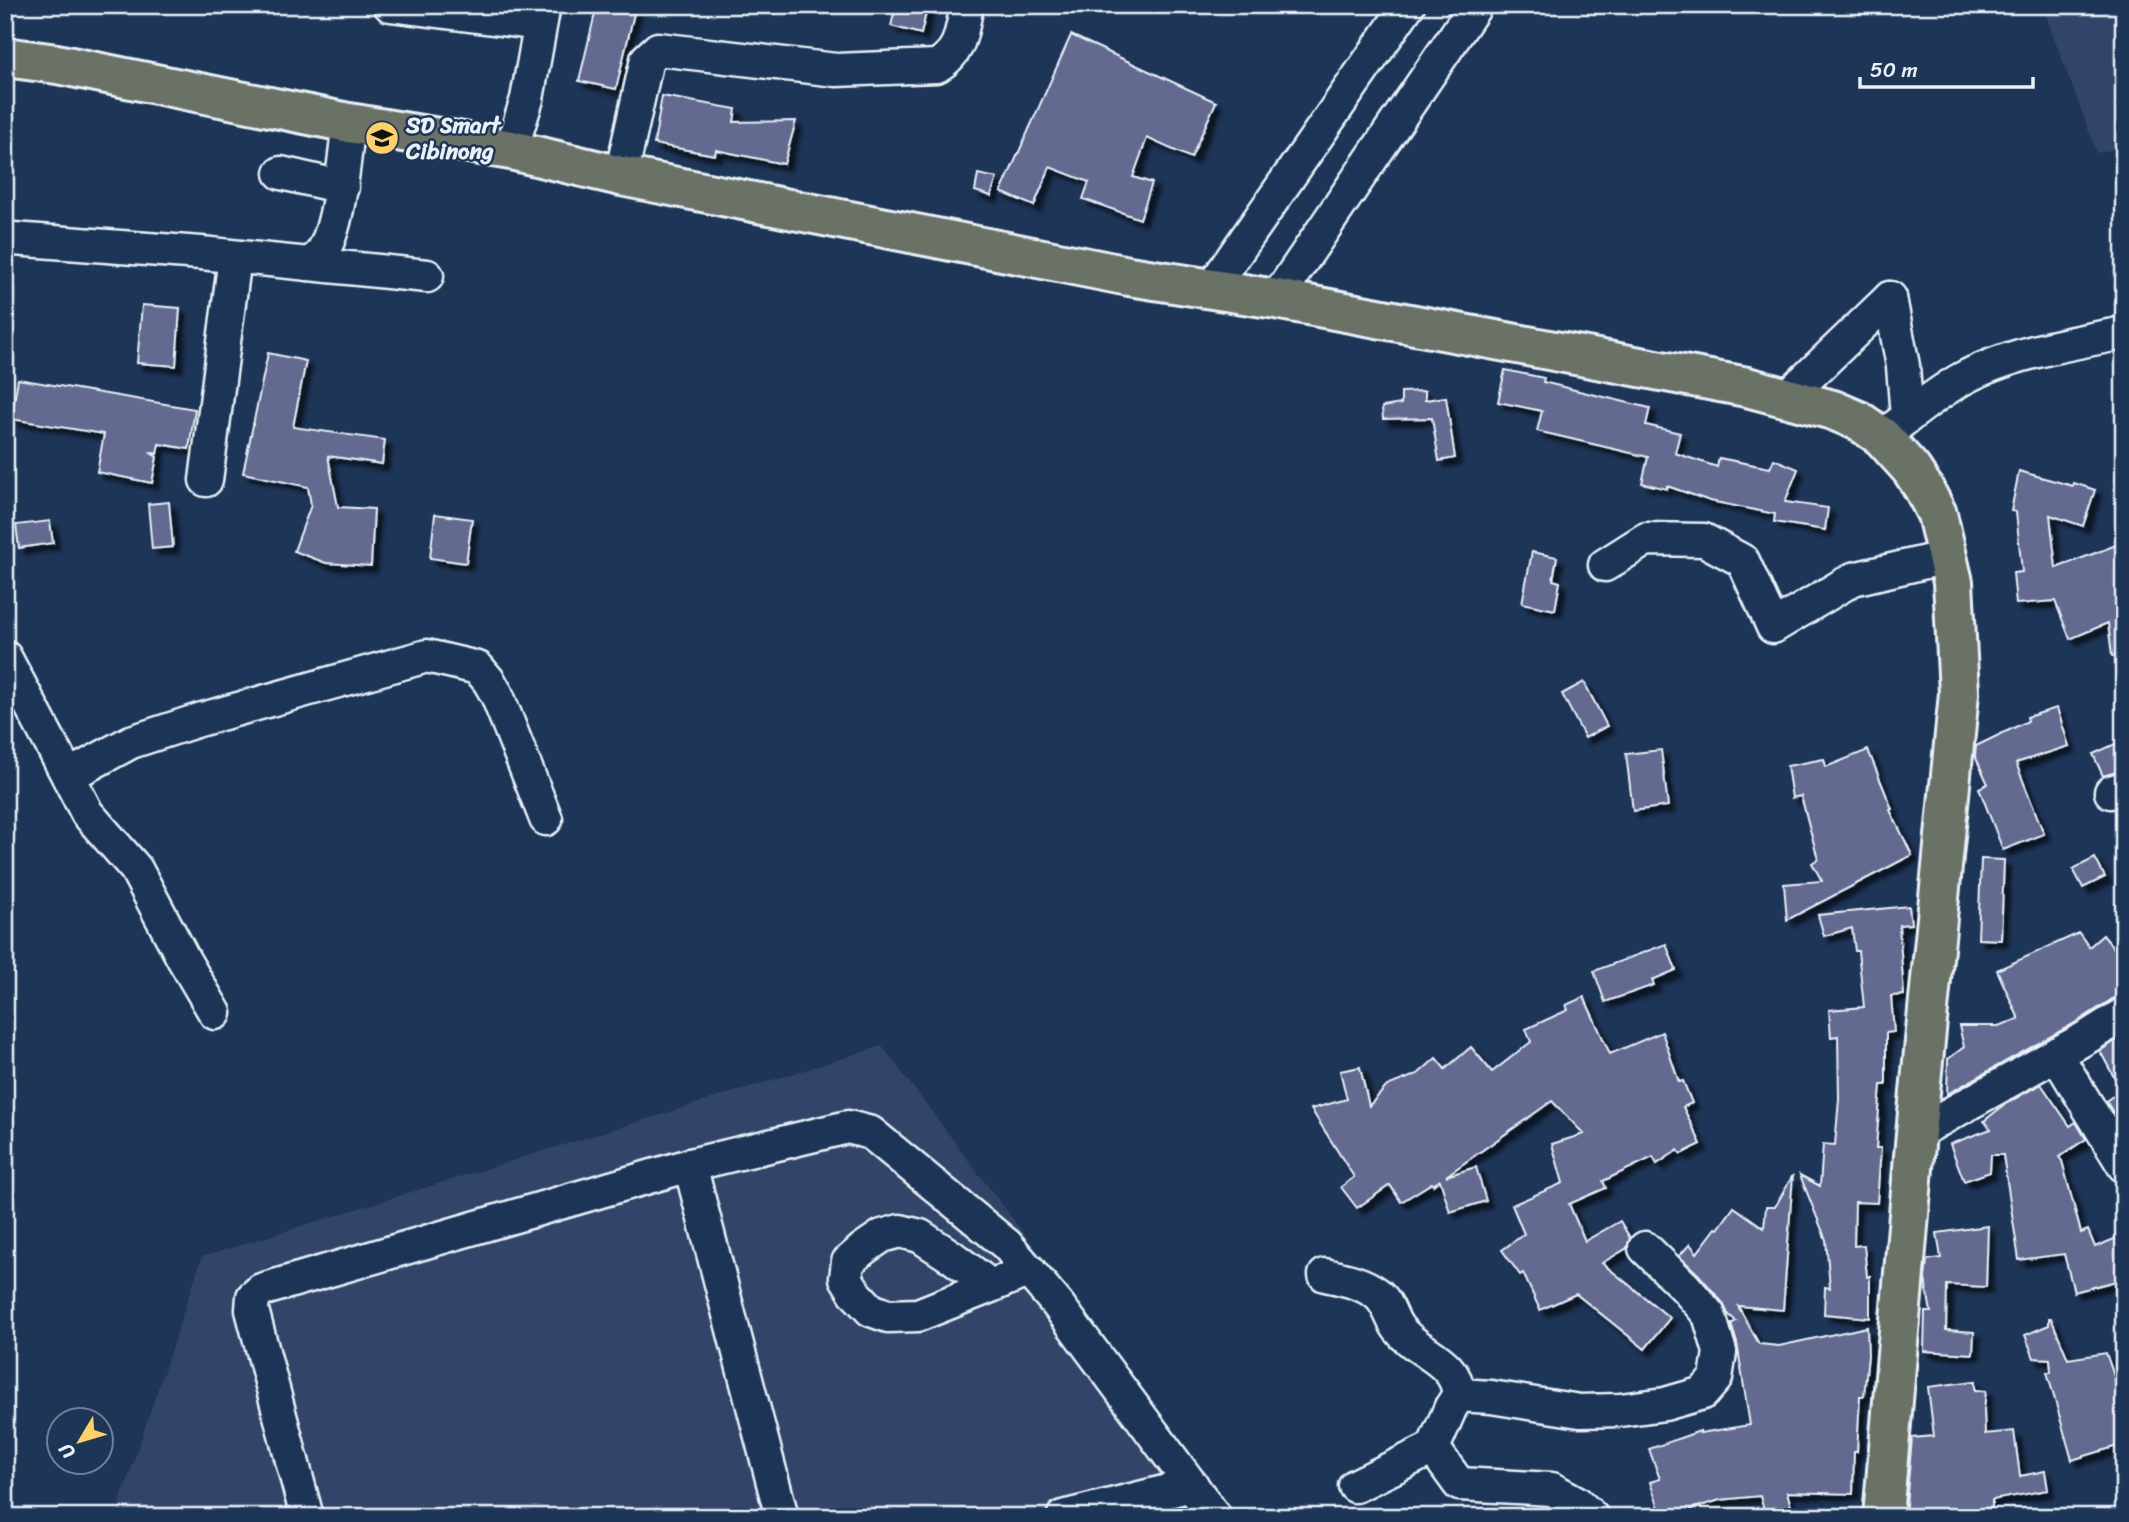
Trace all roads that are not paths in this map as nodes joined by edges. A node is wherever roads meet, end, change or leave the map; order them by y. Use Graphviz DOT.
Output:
graph roads {
  1 [pos="390,5"];
  2 [pos="967,5"];
  3 [pos="1408,5"];
  4 [pos="1476,5"];
  5 [pos="542,15"];
  6 [pos="6,64"];
  7 [pos="349,124"];
  8 [pos="511,150"];
  9 [pos="281,173"];
  10 [pos="621,176"];
  11 [pos="342,187"];
  12 [pos="13,239"];
  13 [pos="235,257"];
  14 [pos="309,264"];
  15 [pos="427,276"];
  16 [pos="1211,289"];
  17 [pos="1276,299"];
  18 [pos="2124,333"];
  19 [pos="1787,397"];
  20 [pos="1895,427"];
  21 [pos="206,480"];
  22 [pos="1947,557"];
  23 [pos="1605,565"];
  24 [pos="5,657"];
  25 [pos="68,776"];
  26 [pos="546,819"];
  27 [pos="215,1013"];
  28 [pos="2124,1014"];
  29 [pos="2056,1054"];
  30 [pos="1916,1133"];
  31 [pos="690,1165"];
  32 [pos="2124,1166"];
  33 [pos="1645,1248"];
  34 [pos="1029,1270"];
  35 [pos="1325,1275"];
  36 [pos="991,1286"];
  37 [pos="1460,1395"];
  38 [pos="1433,1448"];
  39 [pos="1192,1485"];
  40 [pos="1355,1486"];
  41 [pos="307,1517"];
  42 [pos="782,1517"];
  43 [pos="1063,1517"];
  44 [pos="1216,1517"];
  45 [pos="1592,1517"];
  46 [pos="1883,1517"];
  1 -- 5 [label="street"];
  2 -- 10 [label="street"];
  3 -- 16 [label="street"];
  4 -- 17 [label="street"];
  5 -- 8 [label="street"];
  6 -- 7 [label="main road"];
  7 -- 8 [label="main road"];
  7 -- 11 [label="street"];
  8 -- 10 [label="main road"];
  9 -- 11 [label="street"];
  10 -- 16 [label="main road"];
  11 -- 14 [label="street"];
  12 -- 13 [label="street"];
  13 -- 14 [label="street"];
  13 -- 21 [label="street"];
  14 -- 15 [label="street"];
  16 -- 17 [label="main road"];
  17 -- 19 [label="main road"];
  18 -- 20 [label="street"];
  19 -- 20 [label="main road"];
  19 -- 20 [label="street"];
  20 -- 22 [label="main road"];
  22 -- 23 [label="street"];
  22 -- 30 [label="main road"];
  24 -- 25 [label="street"];
  25 -- 26 [label="street"];
  25 -- 27 [label="street"];
  28 -- 29 [label="street"];
  29 -- 30 [label="street"];
  29 -- 32 [label="street"];
  30 -- 46 [label="main road"];
  31 -- 34 [label="street"];
  31 -- 41 [label="street"];
  31 -- 42 [label="street"];
  33 -- 37 [label="street"];
  34 -- 36 [label="street"];
  34 -- 39 [label="street"];
  35 -- 37 [label="street"];
  37 -- 38 [label="street"];
  38 -- 40 [label="street"];
  38 -- 45 [label="street"];
  39 -- 43 [label="street"];
  39 -- 44 [label="street"];
}
